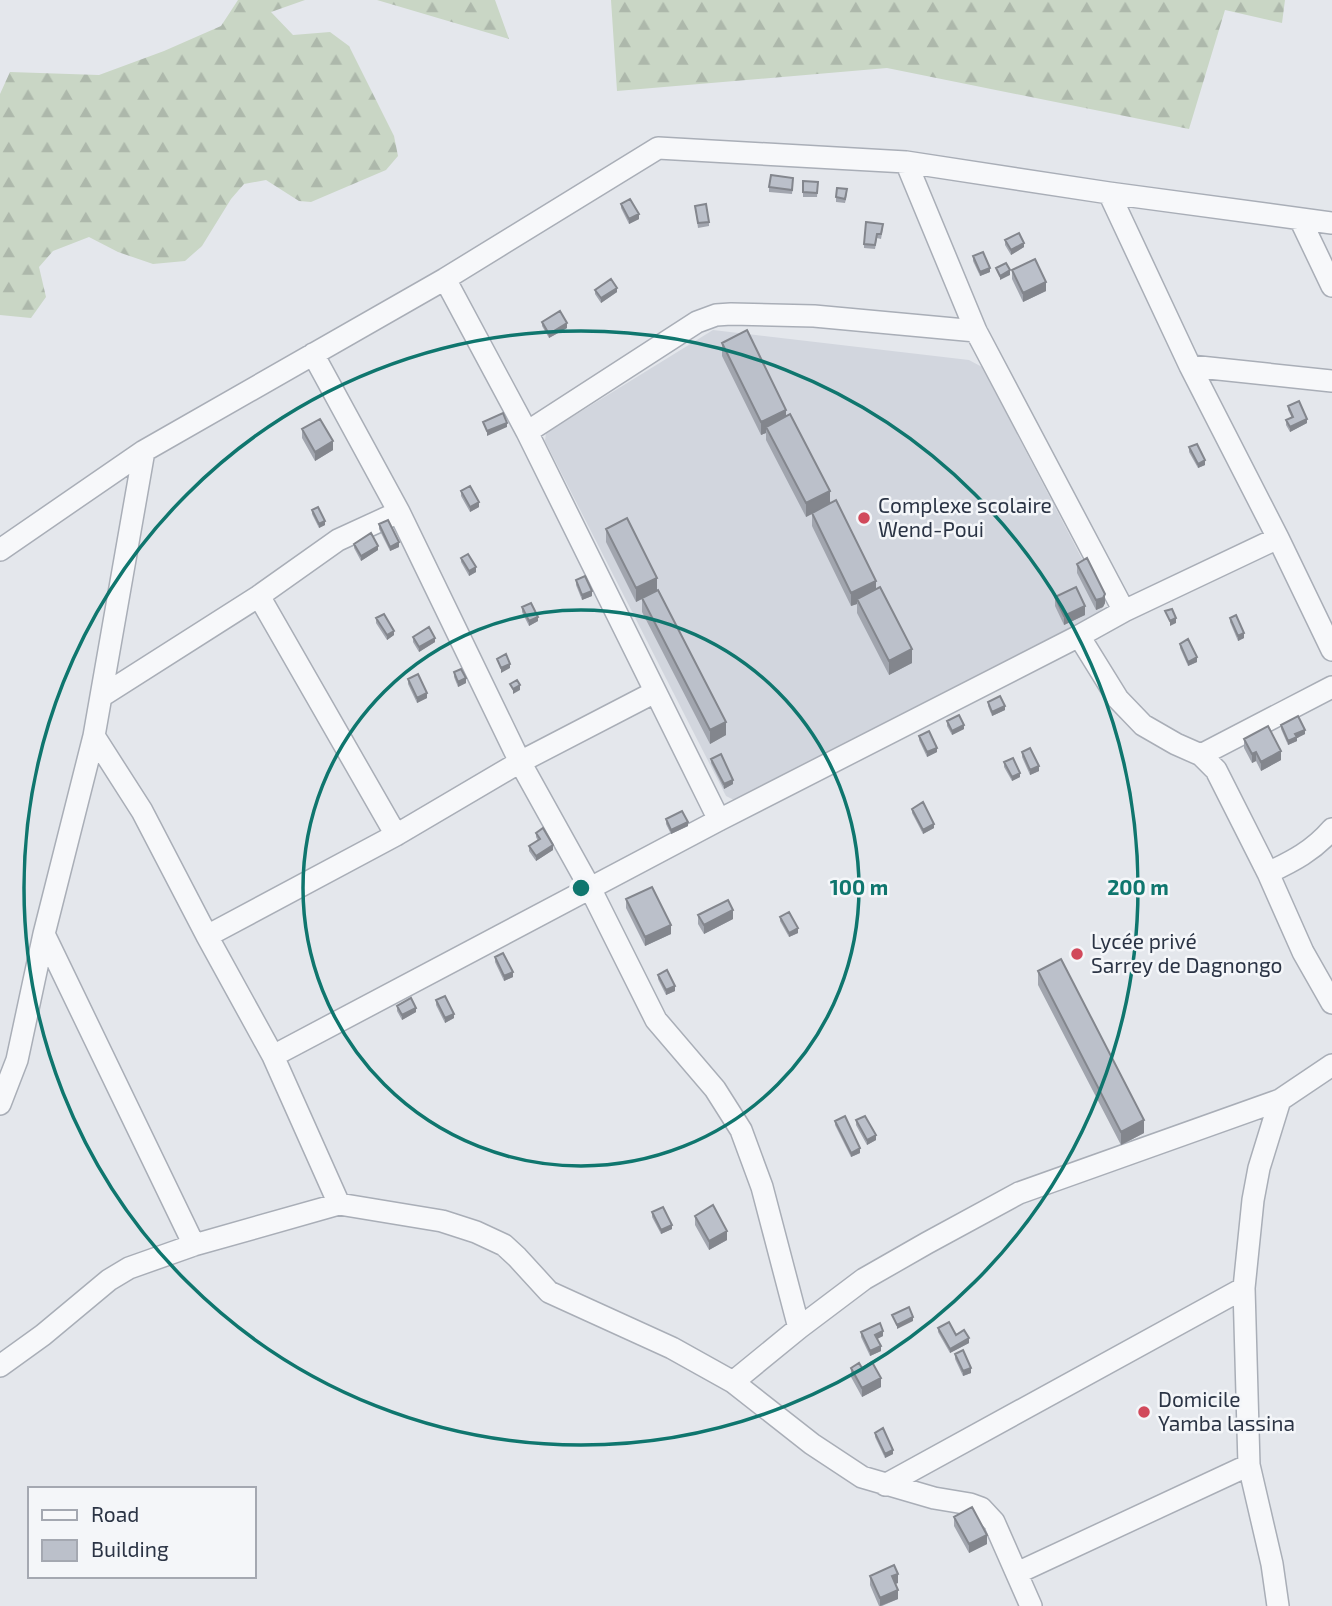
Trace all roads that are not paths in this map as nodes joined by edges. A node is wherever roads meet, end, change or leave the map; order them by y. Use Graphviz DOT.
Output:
graph roads {
  1 [pos="906,162"];
  2 [pos="1109,193"];
  3 [pos="1300,219"];
  4 [pos="1332,223"];
  5 [pos="445,279"];
  6 [pos="1332,286"];
  7 [pos="976,331"];
  8 [pos="313,354"];
  9 [pos="1190,366"];
  10 [pos="1332,381"];
  11 [pos="527,432"];
  12 [pos="144,451"];
  13 [pos="399,513"];
  14 [pos="1278,538"];
  15 [pos="0,550"];
  16 [pos="259,596"];
  17 [pos="1124,611"];
  18 [pos="1079,636"];
  19 [pos="1332,650"];
  20 [pos="1332,687"];
  21 [pos="655,692"];
  22 [pos="102,696"];
  23 [pos="94,736"];
  24 [pos="1201,755"];
  25 [pos="520,762"];
  26 [pos="719,820"];
  27 [pos="1332,830"];
  28 [pos="396,835"];
  29 [pos="1268,873"];
  30 [pos="590,888"];
  31 [pos="44,934"];
  32 [pos="207,936"];
  33 [pos="1332,1003"];
  34 [pos="273,1056"];
  35 [pos="1332,1065"];
  36 [pos="1280,1100"];
  37 [pos="0,1104"];
  38 [pos="339,1204"];
  39 [pos="194,1245"];
  40 [pos="1244,1288"];
  41 [pos="799,1328"];
  42 [pos="0,1366"];
  43 [pos="733,1382"];
  44 [pos="1249,1465"];
  45 [pos="885,1485"];
  46 [pos="1017,1573"];
  47 [pos="1031,1606"];
  48 [pos="1278,1606"];
  1 -- 2 [label="street"];
  1 -- 5 [label="street"];
  1 -- 7 [label="street"];
  2 -- 3 [label="street"];
  2 -- 9 [label="street"];
  3 -- 4 [label="street"];
  3 -- 6 [label="street"];
  5 -- 8 [label="street"];
  5 -- 11 [label="street"];
  7 -- 11 [label="street"];
  7 -- 17 [label="street"];
  8 -- 12 [label="street"];
  8 -- 13 [label="street"];
  9 -- 10 [label="street"];
  9 -- 14 [label="street"];
  11 -- 21 [label="street"];
  12 -- 15 [label="street"];
  12 -- 22 [label="street"];
  13 -- 16 [label="street"];
  13 -- 25 [label="street"];
  14 -- 17 [label="street"];
  14 -- 19 [label="street"];
  16 -- 22 [label="street"];
  16 -- 28 [label="street"];
  17 -- 18 [label="street"];
  18 -- 24 [label="street"];
  18 -- 26 [label="street"];
  20 -- 24 [label="street"];
  21 -- 25 [label="street"];
  21 -- 26 [label="street"];
  22 -- 23 [label="street"];
  23 -- 31 [label="street"];
  23 -- 32 [label="street"];
  24 -- 29 [label="street"];
  25 -- 28 [label="street"];
  25 -- 30 [label="street"];
  26 -- 30 [label="street"];
  27 -- 29 [label="street"];
  28 -- 32 [label="street"];
  29 -- 33 [label="street"];
  30 -- 34 [label="street"];
  30 -- 41 [label="street"];
  31 -- 37 [label="street"];
  31 -- 39 [label="street"];
  32 -- 34 [label="street"];
  34 -- 38 [label="street"];
  35 -- 36 [label="street"];
  36 -- 40 [label="street"];
  36 -- 41 [label="street"];
  38 -- 39 [label="street"];
  38 -- 43 [label="street"];
  39 -- 42 [label="street"];
  40 -- 44 [label="street"];
  40 -- 45 [label="street"];
  41 -- 43 [label="street"];
  43 -- 45 [label="street"];
  44 -- 46 [label="street"];
  44 -- 48 [label="street"];
  45 -- 46 [label="street"];
  46 -- 47 [label="street"];
}
